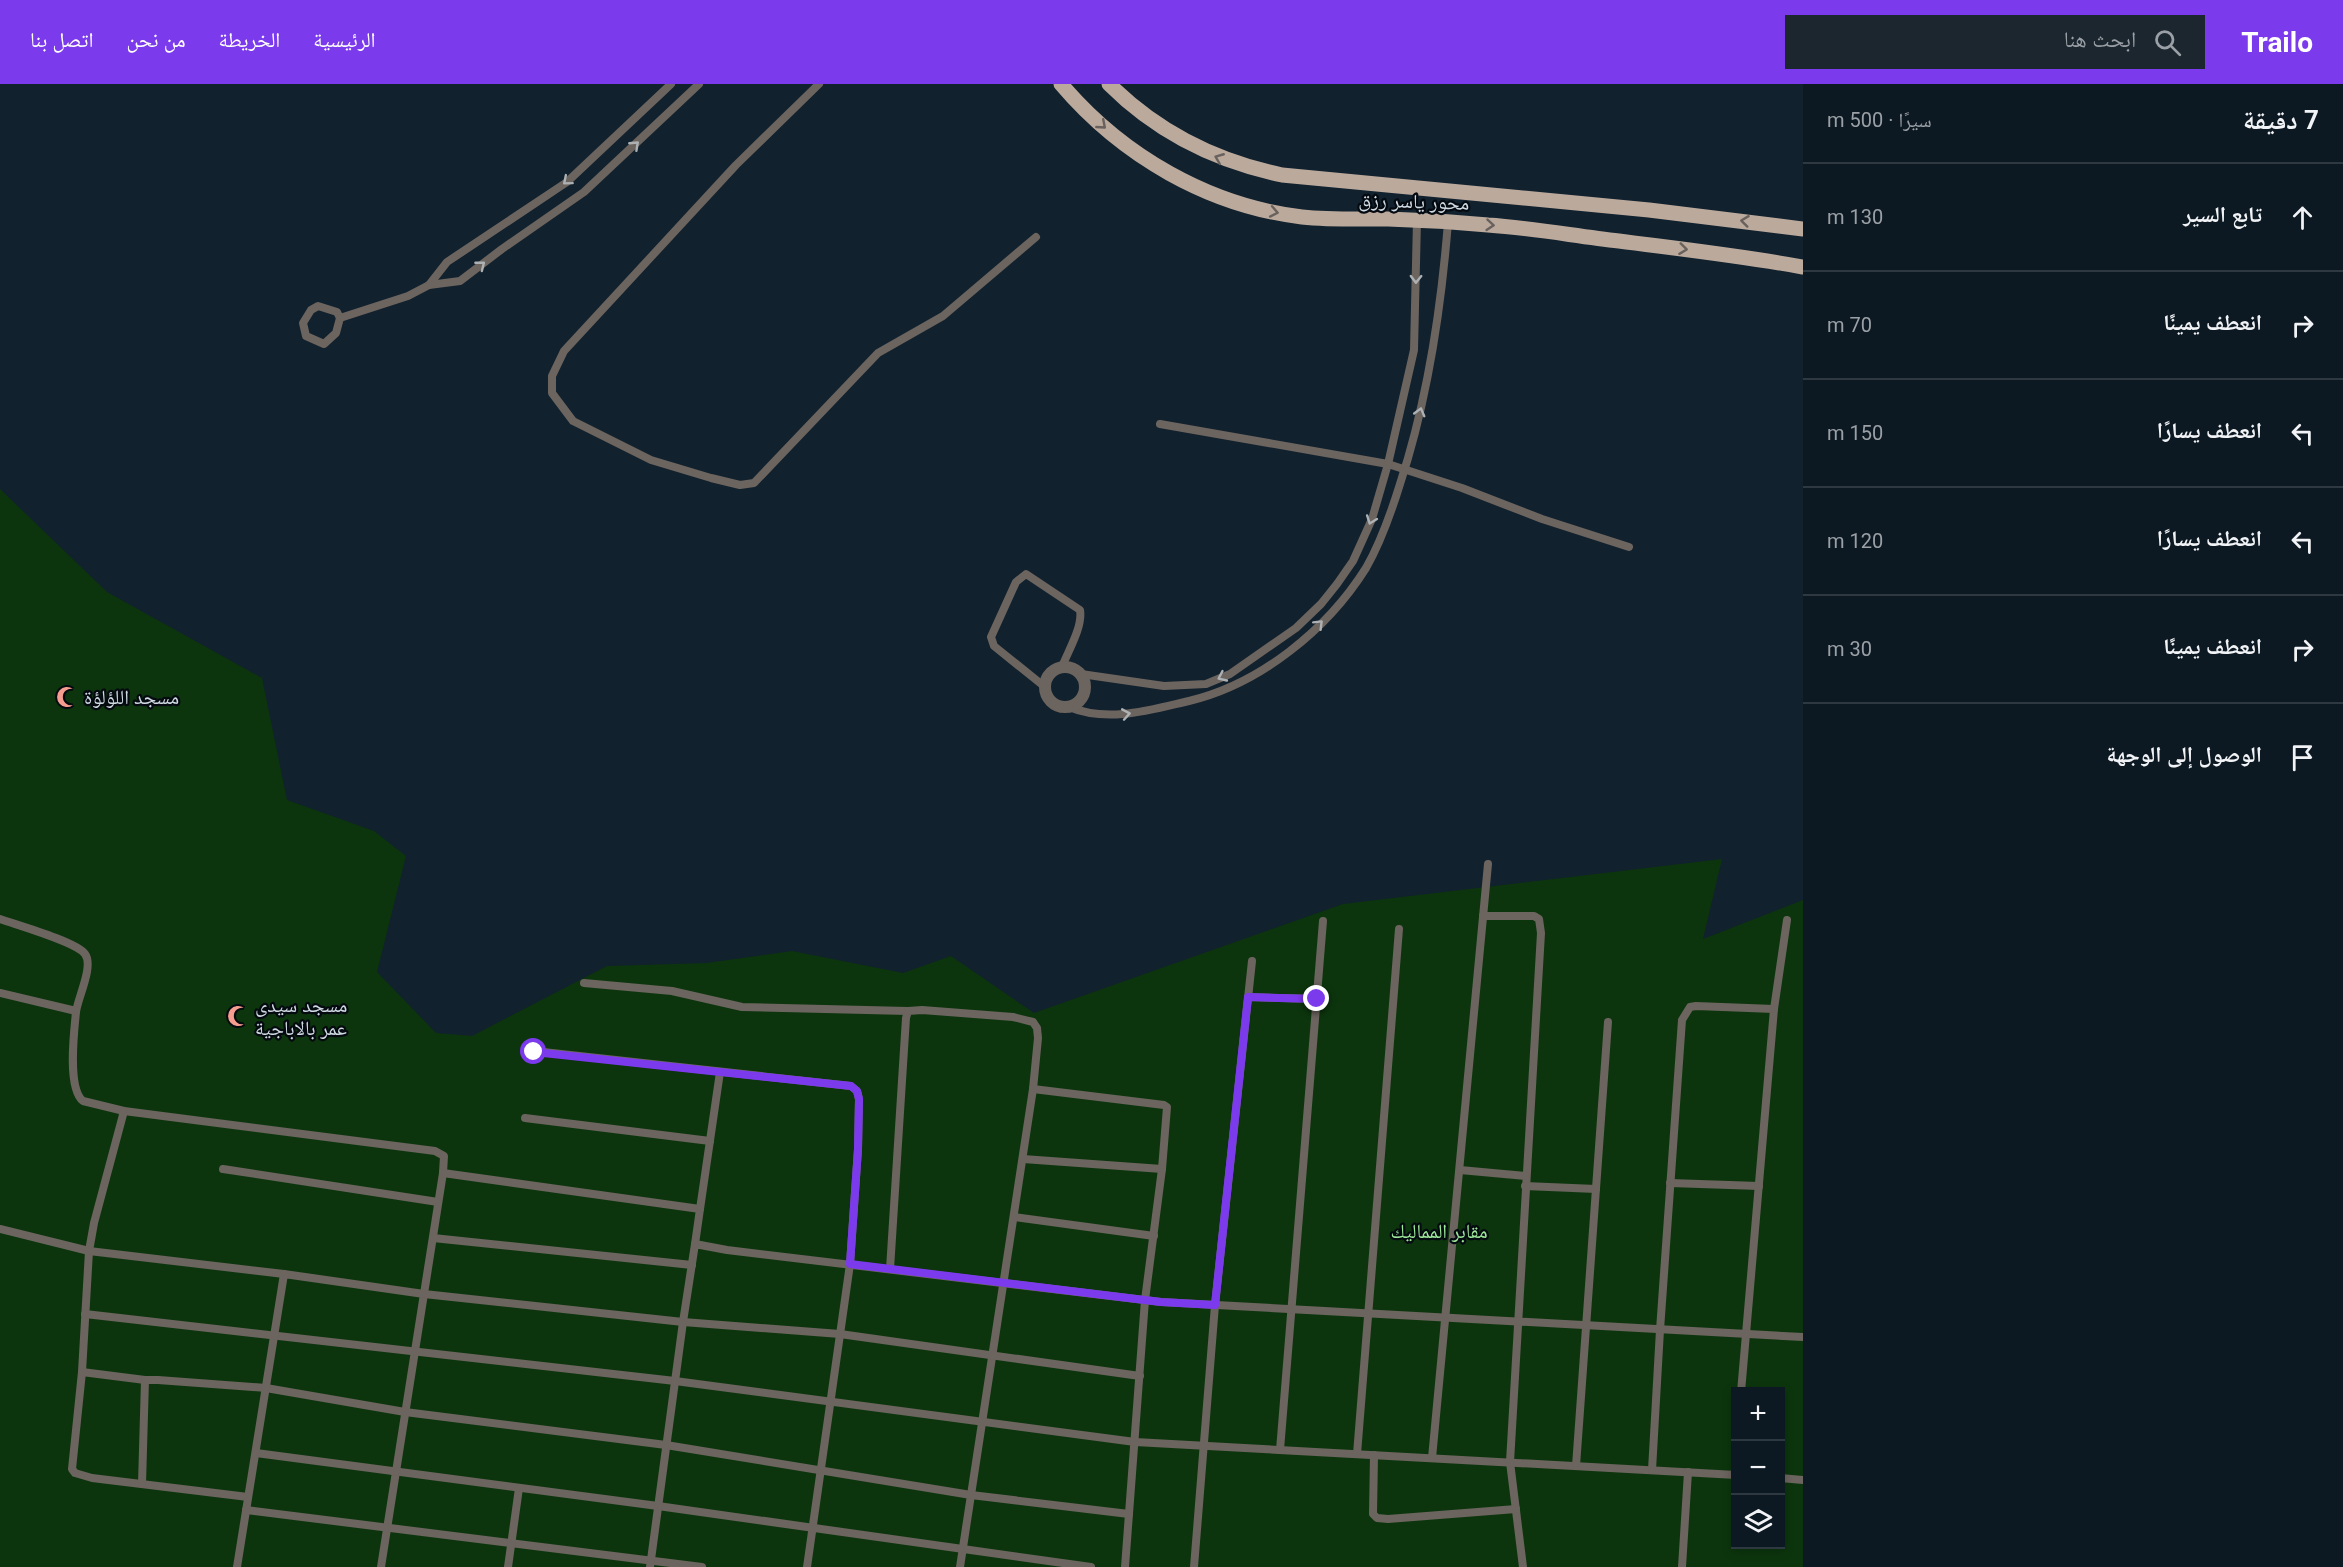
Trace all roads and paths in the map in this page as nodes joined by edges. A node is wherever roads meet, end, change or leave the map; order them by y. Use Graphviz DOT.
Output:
graph roads {
  1 [pos="671,84"];
  2 [pos="699,84"];
  3 [pos="819,84"];
  4 [pos="1061,84"];
  5 [pos="1109,84"];
  6 [pos="547,196"];
  7 [pos="555,212"];
  8 [pos="1417,220"];
  9 [pos="1448,222"];
  10 [pos="1803,230"];
  11 [pos="1036,237"];
  12 [pos="1803,267"];
  13 [pos="429,285"];
  14 [pos="340,318"];
  15 [pos="1160,424"];
  16 [pos="1388,464"];
  17 [pos="1405,469"];
  18 [pos="1629,547"];
  19 [pos="1062,667"];
  20 [pos="1081,674"];
  21 [pos="1045,687"];
  22 [pos="1069,707"];
  23 [pos="1488,864"];
  24 [pos="1484,916"];
  25 [pos="0,920"];
  26 [pos="1323,921"];
  27 [pos="1787,921"];
  28 [pos="1399,929"];
  29 [pos="1252,961"];
  30 [pos="584,983"];
  31 [pos="0,993"];
  32 [pos="1248,997"];
  33 [pos="1317,999"];
  34 [pos="1774,1009"];
  35 [pos="76,1011"];
  36 [pos="908,1011"];
  37 [pos="1608,1022"];
  38 [pos="534,1052"];
  39 [pos="720,1072"];
  40 [pos="1033,1089"];
  41 [pos="124,1111"];
  42 [pos="525,1118"];
  43 [pos="710,1141"];
  44 [pos="1023,1159"];
  45 [pos="1162,1168"];
  46 [pos="223,1169"];
  47 [pos="1460,1170"];
  48 [pos="443,1173"];
  49 [pos="1526,1176"];
  50 [pos="1670,1183"];
  51 [pos="1526,1186"];
  52 [pos="1760,1186"];
  53 [pos="1596,1189"];
  54 [pos="438,1202"];
  55 [pos="700,1209"];
  56 [pos="1014,1217"];
  57 [pos="0,1229"];
  58 [pos="1154,1236"];
  59 [pos="433,1238"];
  60 [pos="695,1244"];
  61 [pos="89,1251"];
  62 [pos="850,1264"];
  63 [pos="692,1265"];
  64 [pos="890,1269"];
  65 [pos="284,1274"];
  66 [pos="1004,1282"];
  67 [pos="424,1294"];
  68 [pos="1145,1300"];
  69 [pos="1215,1305"];
  70 [pos="1291,1309"];
  71 [pos="85,1314"];
  72 [pos="1369,1314"];
  73 [pos="1447,1318"];
  74 [pos="682,1322"];
  75 [pos="1517,1322"];
  76 [pos="1587,1326"];
  77 [pos="1659,1330"];
  78 [pos="840,1334"];
  79 [pos="1745,1334"];
  80 [pos="275,1335"];
  81 [pos="1803,1336"];
  82 [pos="415,1351"];
  83 [pos="993,1354"];
  84 [pos="82,1372"];
  85 [pos="1140,1376"];
  86 [pos="145,1380"];
  87 [pos="675,1381"];
  88 [pos="1741,1387"];
  89 [pos="266,1388"];
  90 [pos="831,1401"];
  91 [pos="405,1412"];
  92 [pos="982,1421"];
  93 [pos="1134,1442"];
  94 [pos="666,1445"];
  95 [pos="1204,1445"];
  96 [pos="1280,1450"];
  97 [pos="256,1453"];
  98 [pos="1357,1454"];
  99 [pos="1374,1455"];
  100 [pos="1432,1458"];
  101 [pos="1510,1462"];
  102 [pos="1576,1466"];
  103 [pos="821,1470"];
  104 [pos="1652,1470"];
  105 [pos="395,1472"];
  106 [pos="1688,1472"];
  107 [pos="1731,1475"];
  108 [pos="1785,1478"];
  109 [pos="1803,1480"];
  110 [pos="142,1484"];
  111 [pos="519,1488"];
  112 [pos="971,1495"];
  113 [pos="248,1497"];
  114 [pos="658,1506"];
  115 [pos="246,1509"];
  116 [pos="1516,1509"];
  117 [pos="1129,1514"];
  118 [pos="813,1528"];
  119 [pos="386,1529"];
  120 [pos="510,1543"];
  121 [pos="963,1549"];
  122 [pos="651,1563"];
  123 [pos="237,1567"];
  124 [pos="381,1567"];
  125 [pos="508,1567"];
  126 [pos="702,1567"];
  127 [pos="807,1567"];
  128 [pos="960,1567"];
  129 [pos="1091,1567"];
  130 [pos="1125,1567"];
  131 [pos="1194,1567"];
  132 [pos="1523,1567"];
  133 [pos="1682,1567"];
  1 -- 6 [label="lane, one-way"];
  7 -- 2 [label="lane, one-way"];
  3 -- 11 [label="lane"];
  4 -- 8 [label="main road, محور ياسر رزق, one-way"];
  10 -- 5 [label="main road, محور ياسر رزق, one-way"];
  6 -- 7 [label="lane"];
  6 -- 13 [label="lane"];
  13 -- 7 [label="lane, one-way"];
  8 -- 9 [label="main road, محور ياسر رزق"];
  8 -- 16 [label="lane, one-way"];
  9 -- 12 [label="main road, محور ياسر رزق, one-way"];
  17 -- 9 [label="lane, one-way"];
  13 -- 14 [label="lane"];
  14 -- 14 [label="lane"];
  15 -- 16 [label="lane"];
  16 -- 17 [label="lane"];
  16 -- 20 [label="lane, one-way"];
  17 -- 18 [label="lane"];
  22 -- 17 [label="lane, one-way"];
  19 -- 20 [label="street"];
  19 -- 21 [label="street"];
  19 -- 21 [label="lane"];
  20 -- 22 [label="street"];
  21 -- 22 [label="street"];
  23 -- 24 [label="lane"];
  24 -- 47 [label="lane"];
  24 -- 49 [label="lane"];
  25 -- 35 [label="lane"];
  26 -- 33 [label="lane"];
  27 -- 34 [label="lane"];
  28 -- 72 [label="lane"];
  29 -- 32 [label="lane"];
  30 -- 36 [label="lane"];
  31 -- 35 [label="lane"];
  32 -- 33 [label="lane"];
  32 -- 69 [label="lane"];
  33 -- 70 [label="lane"];
  34 -- 50 [label="lane"];
  34 -- 52 [label="lane"];
  35 -- 41 [label="lane"];
  36 -- 40 [label="lane"];
  36 -- 64 [label="lane"];
  37 -- 53 [label="lane"];
  38 -- 39 [label="lane"];
  39 -- 43 [label="lane"];
  39 -- 62 [label="lane"];
  40 -- 44 [label="lane"];
  40 -- 45 [label="lane"];
  41 -- 48 [label="lane"];
  41 -- 61 [label="lane"];
  42 -- 43 [label="lane"];
  43 -- 55 [label="lane"];
  44 -- 45 [label="lane"];
  44 -- 56 [label="lane"];
  45 -- 58 [label="lane"];
  46 -- 54 [label="lane"];
  47 -- 49 [label="lane"];
  47 -- 73 [label="lane"];
  48 -- 54 [label="lane"];
  48 -- 55 [label="lane"];
  49 -- 51 [label="lane"];
  50 -- 52 [label="lane"];
  50 -- 77 [label="lane"];
  51 -- 53 [label="lane"];
  51 -- 75 [label="lane"];
  52 -- 79 [label="lane"];
  53 -- 76 [label="lane"];
  54 -- 59 [label="lane"];
  55 -- 60 [label="lane"];
  56 -- 58 [label="lane"];
  56 -- 66 [label="lane"];
  57 -- 61 [label="lane"];
  58 -- 68 [label="lane"];
  59 -- 63 [label="lane"];
  59 -- 67 [label="lane"];
  60 -- 62 [label="lane"];
  60 -- 63 [label="lane"];
  61 -- 65 [label="lane"];
  61 -- 71 [label="lane"];
  62 -- 64 [label="lane"];
  62 -- 78 [label="lane"];
  63 -- 74 [label="lane"];
  64 -- 66 [label="lane"];
  65 -- 67 [label="lane"];
  65 -- 80 [label="lane"];
  66 -- 68 [label="lane"];
  66 -- 83 [label="lane"];
  67 -- 74 [label="lane"];
  67 -- 82 [label="lane"];
  68 -- 69 [label="lane"];
  68 -- 85 [label="lane"];
  69 -- 70 [label="lane"];
  69 -- 95 [label="lane"];
  70 -- 72 [label="lane"];
  70 -- 96 [label="lane"];
  71 -- 80 [label="lane"];
  71 -- 84 [label="lane"];
  72 -- 73 [label="lane"];
  72 -- 98 [label="lane"];
  73 -- 75 [label="lane"];
  73 -- 100 [label="lane"];
  74 -- 78 [label="lane"];
  74 -- 87 [label="lane"];
  75 -- 76 [label="lane"];
  75 -- 101 [label="lane"];
  76 -- 77 [label="lane"];
  76 -- 102 [label="lane"];
  77 -- 79 [label="lane"];
  77 -- 104 [label="lane"];
  78 -- 83 [label="lane"];
  78 -- 90 [label="lane"];
  79 -- 81 [label="lane"];
  79 -- 88 [label="lane"];
  80 -- 82 [label="lane"];
  80 -- 89 [label="lane"];
  82 -- 87 [label="lane"];
  82 -- 91 [label="lane"];
  83 -- 85 [label="lane"];
  83 -- 92 [label="lane"];
  84 -- 86 [label="lane"];
  84 -- 110 [label="lane"];
  85 -- 93 [label="lane"];
  86 -- 89 [label="lane"];
  86 -- 110 [label="lane"];
  87 -- 90 [label="lane"];
  87 -- 94 [label="lane"];
  89 -- 91 [label="lane"];
  89 -- 97 [label="lane"];
  90 -- 92 [label="lane"];
  90 -- 103 [label="lane"];
  91 -- 94 [label="lane"];
  91 -- 105 [label="lane"];
  92 -- 93 [label="lane"];
  92 -- 112 [label="lane"];
  93 -- 95 [label="lane"];
  93 -- 117 [label="lane"];
  94 -- 103 [label="lane"];
  94 -- 114 [label="lane"];
  95 -- 96 [label="lane"];
  95 -- 131 [label="lane"];
  96 -- 98 [label="lane"];
  97 -- 105 [label="lane"];
  97 -- 113 [label="lane"];
  98 -- 99 [label="lane"];
  99 -- 100 [label="lane"];
  99 -- 116 [label="lane"];
  100 -- 101 [label="lane"];
  101 -- 102 [label="lane"];
  101 -- 116 [label="lane"];
  102 -- 104 [label="lane"];
  103 -- 112 [label="lane"];
  103 -- 118 [label="lane"];
  104 -- 106 [label="lane"];
  105 -- 111 [label="lane"];
  105 -- 119 [label="lane"];
  106 -- 107 [label="lane"];
  106 -- 133 [label="lane"];
  108 -- 109 [label="lane"];
  110 -- 113 [label="lane"];
  111 -- 114 [label="lane"];
  111 -- 120 [label="lane"];
  112 -- 117 [label="lane"];
  112 -- 121 [label="lane"];
  113 -- 115 [label="lane"];
  114 -- 118 [label="lane"];
  114 -- 122 [label="lane"];
  115 -- 119 [label="lane"];
  115 -- 123 [label="lane"];
  116 -- 132 [label="lane"];
  117 -- 130 [label="lane"];
  118 -- 121 [label="lane"];
  118 -- 127 [label="lane"];
  119 -- 120 [label="lane"];
  119 -- 124 [label="lane"];
  120 -- 122 [label="lane"];
  120 -- 125 [label="lane"];
  121 -- 128 [label="lane"];
  121 -- 129 [label="lane"];
  122 -- 126 [label="lane"];
}
